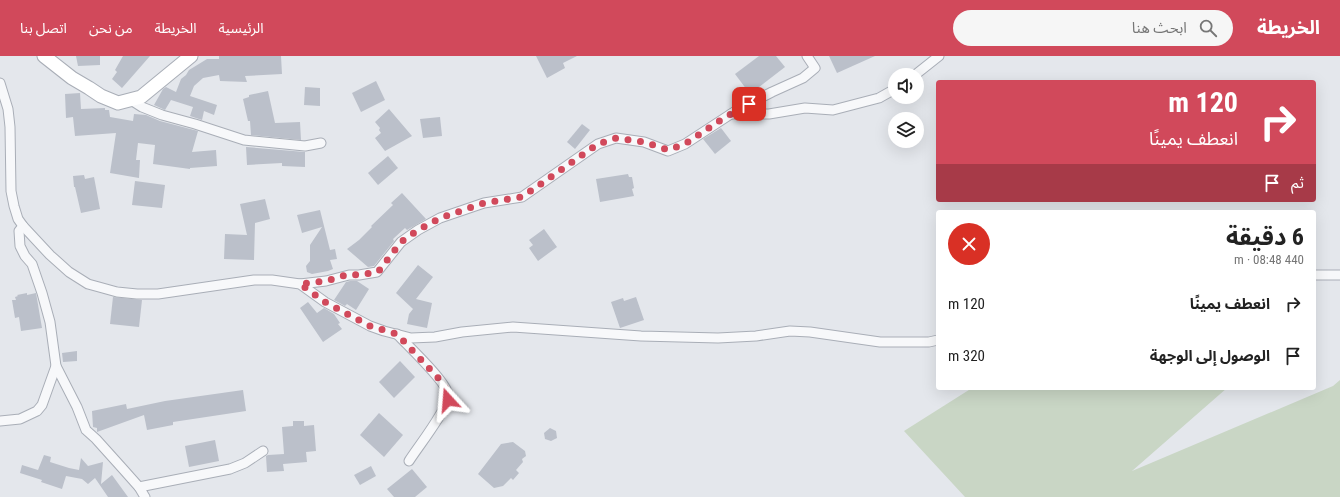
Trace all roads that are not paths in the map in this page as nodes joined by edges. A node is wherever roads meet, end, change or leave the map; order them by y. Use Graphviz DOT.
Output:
graph roads {
  1 [pos="44,56"];
  2 [pos="191,56"];
  3 [pos="807,56"];
  4 [pos="939,56"];
  5 [pos="924,68"];
  6 [pos="0,83"];
  7 [pos="888,93"];
  8 [pos="131,100"];
  9 [pos="731,114"];
  10 [pos="320,143"];
  11 [pos="23,226"];
  12 [pos="1316,275"];
  13 [pos="1340,275"];
  14 [pos="300,284"];
  15 [pos="397,334"];
  16 [pos="936,340"];
  17 [pos="56,366"];
  18 [pos="0,421"];
  19 [pos="263,451"];
  20 [pos="409,461"];
  21 [pos="139,488"];
  22 [pos="145,497"];
  1 -- 8 [label="main road"];
  2 -- 8 [label="main road"];
  3 -- 9 [label="street"];
  4 -- 5 [label="street"];
  6 -- 11 [label="street"];
  7 -- 9 [label="street"];
  8 -- 10 [label="street"];
  9 -- 14 [label="street"];
  11 -- 14 [label="street"];
  11 -- 17 [label="street"];
  12 -- 13 [label="street"];
  14 -- 15 [label="street"];
  15 -- 16 [label="street"];
  15 -- 20 [label="street"];
  17 -- 18 [label="street"];
  17 -- 21 [label="street"];
  19 -- 21 [label="street"];
  21 -- 22 [label="street"];
}
